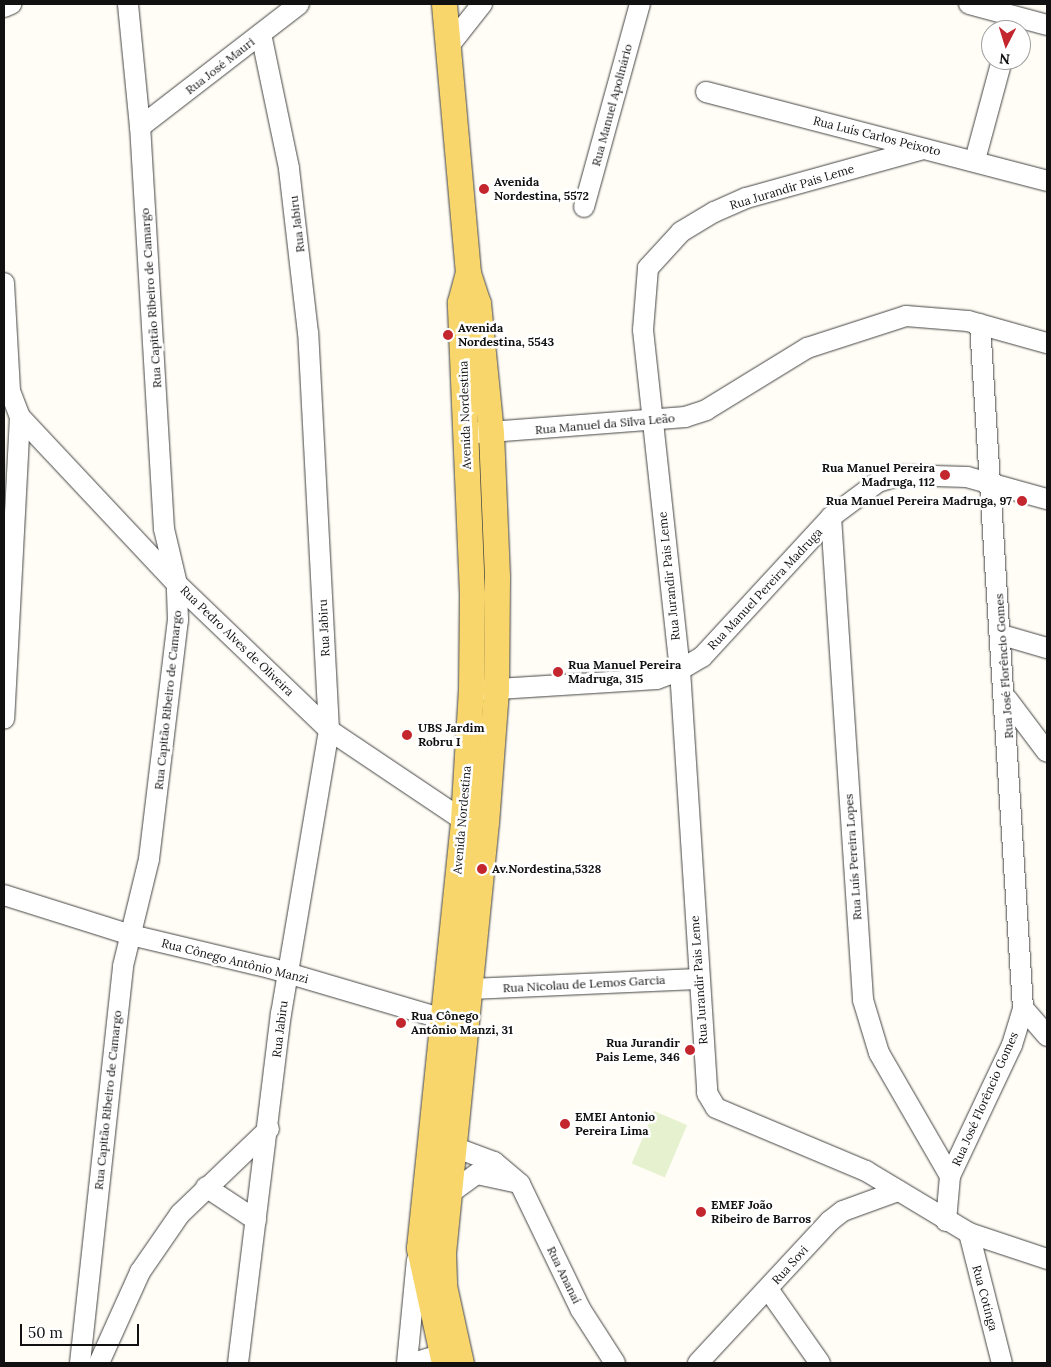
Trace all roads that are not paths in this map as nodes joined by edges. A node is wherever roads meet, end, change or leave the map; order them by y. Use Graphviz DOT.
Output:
graph roads {
  1 [pos="11,4"];
  2 [pos="128,4"];
  3 [pos="299,4"];
  4 [pos="444,4"];
  5 [pos="482,4"];
  6 [pos="640,4"];
  7 [pos="969,4"];
  8 [pos="4,7"];
  9 [pos="1010,16"];
  10 [pos="1047,25"];
  11 [pos="261,34"];
  12 [pos="448,47"];
  13 [pos="999,70"];
  14 [pos="706,92"];
  15 [pos="140,127"];
  16 [pos="923,149"];
  17 [pos="974,160"];
  18 [pos="1047,181"];
  19 [pos="584,207"];
  20 [pos="468,273"];
  21 [pos="4,283"];
  22 [pos="980,324"];
  23 [pos="1047,343"];
  24 [pos="7,391"];
  25 [pos="20,417"];
  26 [pos="653,421"];
  27 [pos="466,433"];
  28 [pos="491,433"];
  29 [pos="990,483"];
  30 [pos="1047,500"];
  31 [pos="831,517"];
  32 [pos="177,584"];
  33 [pos="8,600"];
  34 [pos="1002,635"];
  35 [pos="1047,648"];
  36 [pos="680,670"];
  37 [pos="471,690"];
  38 [pos="496,690"];
  39 [pos="1007,699"];
  40 [pos="4,719"];
  41 [pos="329,730"];
  42 [pos="1047,752"];
  43 [pos="475,821"];
  44 [pos="4,895"];
  45 [pos="131,935"];
  46 [pos="287,973"];
  47 [pos="698,979"];
  48 [pos="469,989"];
  49 [pos="1023,1008"];
  50 [pos="441,1018"];
  51 [pos="466,1025"];
  52 [pos="1047,1036"];
  53 [pos="269,1129"];
  54 [pos="454,1148"];
  55 [pos="950,1176"];
  56 [pos="520,1184"];
  57 [pos="206,1186"];
  58 [pos="898,1191"];
  59 [pos="449,1194"];
  60 [pos="256,1220"];
  61 [pos="946,1221"];
  62 [pos="968,1233"];
  63 [pos="418,1248"];
  64 [pos="1047,1259"];
  65 [pos="768,1288"];
  66 [pos="451,1357"];
  67 [pos="80,1363"];
  68 [pos="99,1363"];
  69 [pos="238,1363"];
  70 [pos="407,1363"];
  71 [pos="413,1363"];
  72 [pos="615,1363"];
  73 [pos="698,1363"];
  74 [pos="820,1363"];
  75 [pos="1002,1363"];
  1 -- 8 [label="street"];
  2 -- 15 [label="street, Rua Capitão Ribeiro de Camargo"];
  3 -- 11 [label="street, Rua José Mauri"];
  4 -- 12 [label="main road, Avenida Nordestina"];
  5 -- 12 [label="street"];
  6 -- 19 [label="street, Rua Manuel Apolinário"];
  7 -- 9 [label="street"];
  9 -- 10 [label="street"];
  11 -- 15 [label="street, Rua José Mauri"];
  11 -- 41 [label="street, Rua Jabiru"];
  12 -- 20 [label="main road, Avenida Nordestina"];
  13 -- 17 [label="street"];
  14 -- 16 [label="street, Rua Luís Carlos Peixoto"];
  15 -- 32 [label="street, Rua Capitão Ribeiro de Camargo"];
  16 -- 17 [label="street, Rua Luís Carlos Peixoto"];
  16 -- 26 [label="street, Rua Jurandir Pais Leme"];
  17 -- 18 [label="street, Rua Luís Carlos Peixoto"];
  20 -- 27 [label="main road, Avenida Nordestina"];
  20 -- 28 [label="main road, Avenida Nordestina"];
  21 -- 24 [label="street"];
  22 -- 23 [label="street, Rua Manuel da Silva Leão"];
  22 -- 26 [label="street, Rua Manuel da Silva Leão"];
  22 -- 29 [label="street, Rua José Florêncio Gomes"];
  24 -- 25 [label="street"];
  25 -- 32 [label="street, Rua Pedro Alves de Oliveira"];
  25 -- 33 [label="street"];
  26 -- 28 [label="street, Rua Manuel da Silva Leão"];
  26 -- 36 [label="street, Rua Jurandir Pais Leme"];
  27 -- 28 [label="street, Rua Manuel da Silva Leão"];
  27 -- 37 [label="main road, Avenida Nordestina"];
  28 -- 38 [label="main road, Avenida Nordestina"];
  29 -- 30 [label="street, Rua Manuel Pereira Madruga"];
  29 -- 31 [label="street, Rua Manuel Pereira Madruga"];
  29 -- 34 [label="street, Rua José Florêncio Gomes"];
  31 -- 36 [label="street, Rua Manuel Pereira Madruga"];
  31 -- 55 [label="street, Rua Luís Pereira Lopes"];
  32 -- 41 [label="street, Rua Pedro Alves de Oliveira"];
  32 -- 45 [label="street, Rua Capitão Ribeiro de Camargo"];
  33 -- 40 [label="street"];
  34 -- 35 [label="street"];
  34 -- 39 [label="street, Rua José Florêncio Gomes"];
  36 -- 38 [label="street, Rua Manuel Pereira Madruga"];
  36 -- 47 [label="street, Rua Jurandir Pais Leme"];
  37 -- 38 [label="street, Rua Manuel Pereira Madruga"];
  37 -- 43 [label="main road, Avenida Nordestina"];
  38 -- 43 [label="main road, Avenida Nordestina"];
  39 -- 42 [label="street"];
  39 -- 49 [label="street, Rua José Florêncio Gomes"];
  41 -- 43 [label="street, Rua Pedro Alves de Oliveira"];
  41 -- 46 [label="street, Rua Jabiru"];
  43 -- 48 [label="main road, Avenida Nordestina"];
  43 -- 50 [label="main road, Avenida Nordestina"];
  44 -- 45 [label="street, Rua Cônego Antônio Manzi"];
  45 -- 46 [label="street, Rua Cônego Antônio Manzi"];
  45 -- 67 [label="street, Rua Capitão Ribeiro de Camargo"];
  46 -- 50 [label="street, Rua Cônego Antônio Manzi"];
  46 -- 53 [label="street, Rua Jabiru"];
  47 -- 48 [label="street, Rua Nicolau de Lemos Garcia"];
  47 -- 58 [label="street, Rua Jurandir Pais Leme"];
  48 -- 51 [label="main road, Avenida Nordestina"];
  49 -- 52 [label="street"];
  49 -- 55 [label="street, Rua José Florêncio Gomes"];
  50 -- 51 [label="street, Rua Cônego Antônio Manzi"];
  50 -- 63 [label="main road, Avenida Nordestina"];
  51 -- 54 [label="main road, Avenida Nordestina"];
  53 -- 57 [label="street"];
  53 -- 60 [label="street, Rua Jabiru"];
  54 -- 56 [label="street, Rua Ananaí"];
  54 -- 59 [label="main road, Avenida Nordestina"];
  55 -- 61 [label="street, Rua José Florêncio Gomes"];
  56 -- 59 [label="street"];
  56 -- 72 [label="street, Rua Ananaí"];
  57 -- 60 [label="street"];
  57 -- 68 [label="street"];
  58 -- 61 [label="street, Rua Jurandir Pais Leme"];
  58 -- 65 [label="street, Rua Sovi"];
  59 -- 66 [label="main road, Avenida Nordestina"];
  60 -- 69 [label="street, Rua Jabiru"];
  61 -- 62 [label="street, Rua Jurandir Pais Leme"];
  62 -- 64 [label="street, Rua Jurandir Pais Leme"];
  62 -- 75 [label="street, Rua Cotinga"];
  63 -- 66 [label="main road, Avenida Nordestina"];
  63 -- 70 [label="street"];
  65 -- 73 [label="street, Rua Sovi"];
  65 -- 74 [label="street"];
  66 -- 71 [label="street"];
}
